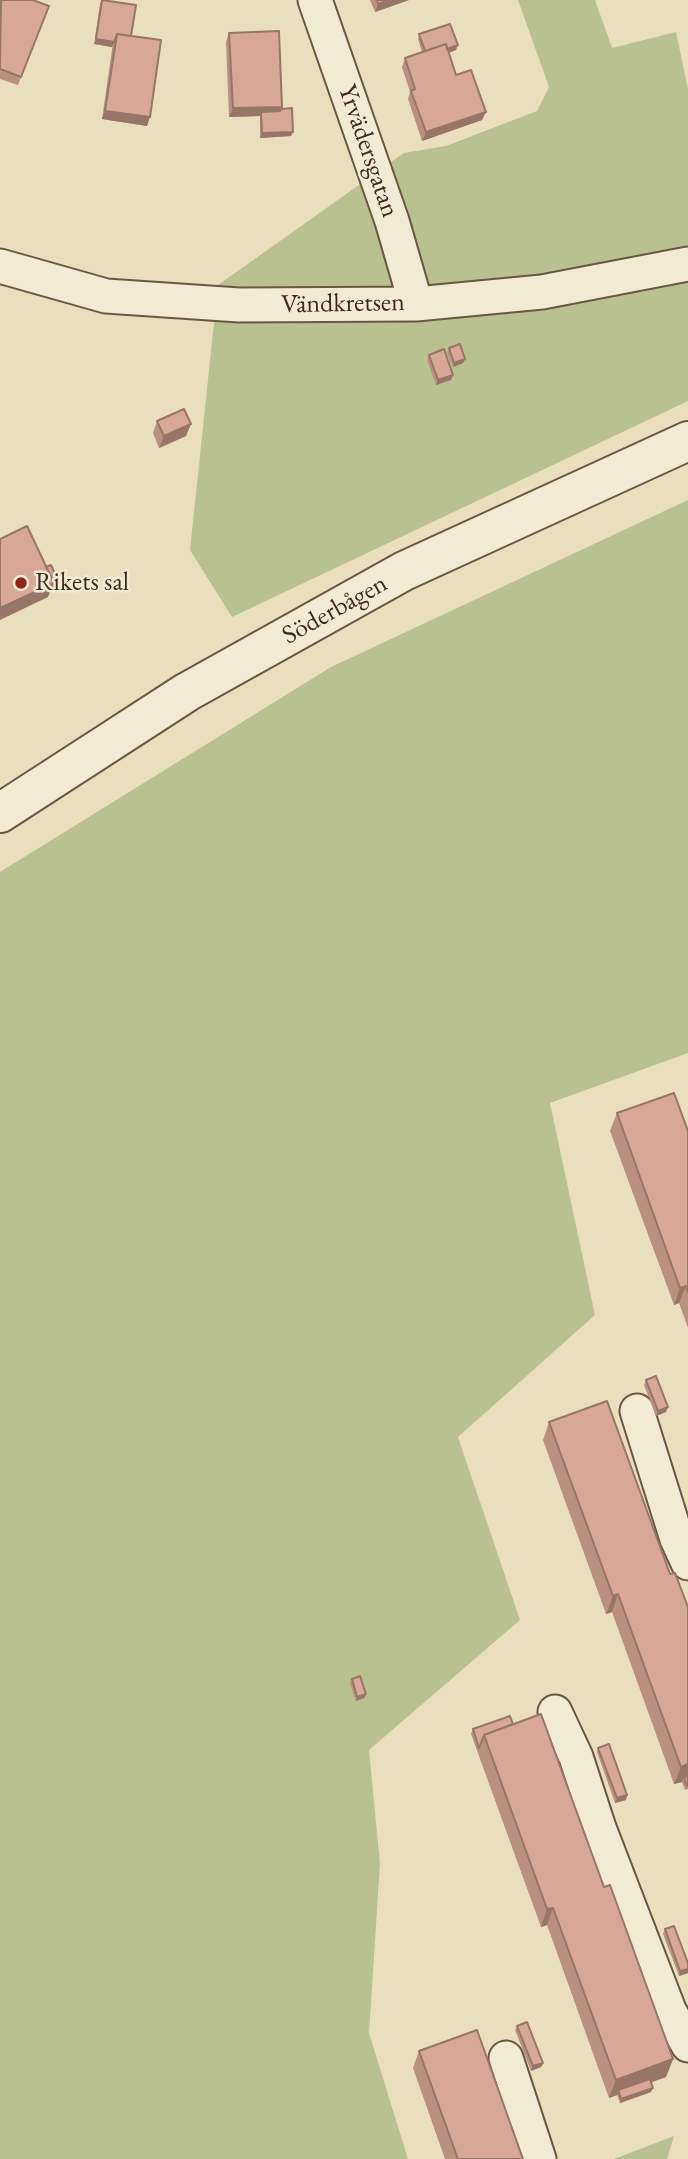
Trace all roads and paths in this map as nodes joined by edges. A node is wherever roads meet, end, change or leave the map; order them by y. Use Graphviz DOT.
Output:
graph roads {
  1 [pos="316,0"];
  2 [pos="688,264"];
  3 [pos="0,266"];
  4 [pos="416,304"];
  5 [pos="688,440"];
  6 [pos="0,813"];
  7 [pos="637,1411"];
  8 [pos="688,1563"];
  9 [pos="555,1712"];
  10 [pos="688,2045"];
  11 [pos="506,2058"];
  12 [pos="539,2159"];
  1 -- 4 [label="street, Yrvädersgatan"];
  2 -- 4 [label="street, Vändkretsen"];
  3 -- 4 [label="street, Vändkretsen"];
  5 -- 6 [label="street, Söderbågen"];
  7 -- 8 [label="street"];
  9 -- 10 [label="street"];
  11 -- 12 [label="street"];
}
